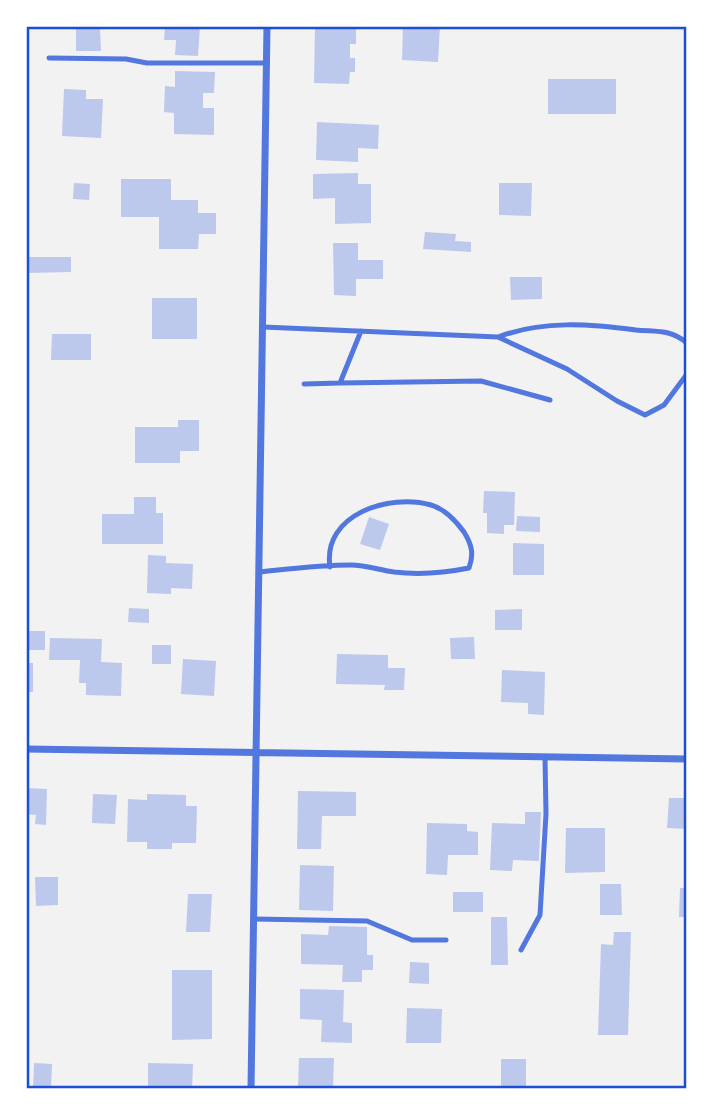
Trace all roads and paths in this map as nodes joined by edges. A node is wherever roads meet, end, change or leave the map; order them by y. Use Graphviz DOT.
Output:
graph roads {
  1 [pos="267,26"];
  2 [pos="49,58"];
  3 [pos="267,63"];
  4 [pos="263,327"];
  5 [pos="361,331"];
  6 [pos="498,337"];
  7 [pos="687,343"];
  8 [pos="687,373"];
  9 [pos="340,383"];
  10 [pos="304,384"];
  11 [pos="550,400"];
  12 [pos="330,567"];
  13 [pos="259,572"];
  14 [pos="26,749"];
  15 [pos="256,754"];
  16 [pos="545,757"];
  17 [pos="687,759"];
  18 [pos="254,919"];
  19 [pos="446,940"];
  20 [pos="521,950"];
  21 [pos="251,1089"];
  1 -- 3 [label="street"];
  2 -- 3 [label="lane"];
  3 -- 4 [label="street"];
  4 -- 5 [label="lane"];
  4 -- 13 [label="street"];
  5 -- 6 [label="lane"];
  5 -- 9 [label="lane"];
  6 -- 7 [label="lane"];
  6 -- 8 [label="lane"];
  9 -- 10 [label="lane"];
  9 -- 11 [label="lane"];
  12 -- 12 [label="lane"];
  12 -- 13 [label="lane"];
  13 -- 15 [label="street"];
  14 -- 15 [label="street"];
  15 -- 16 [label="street"];
  15 -- 18 [label="street"];
  16 -- 17 [label="street"];
  16 -- 20 [label="lane"];
  18 -- 19 [label="lane"];
  18 -- 21 [label="street"];
}
